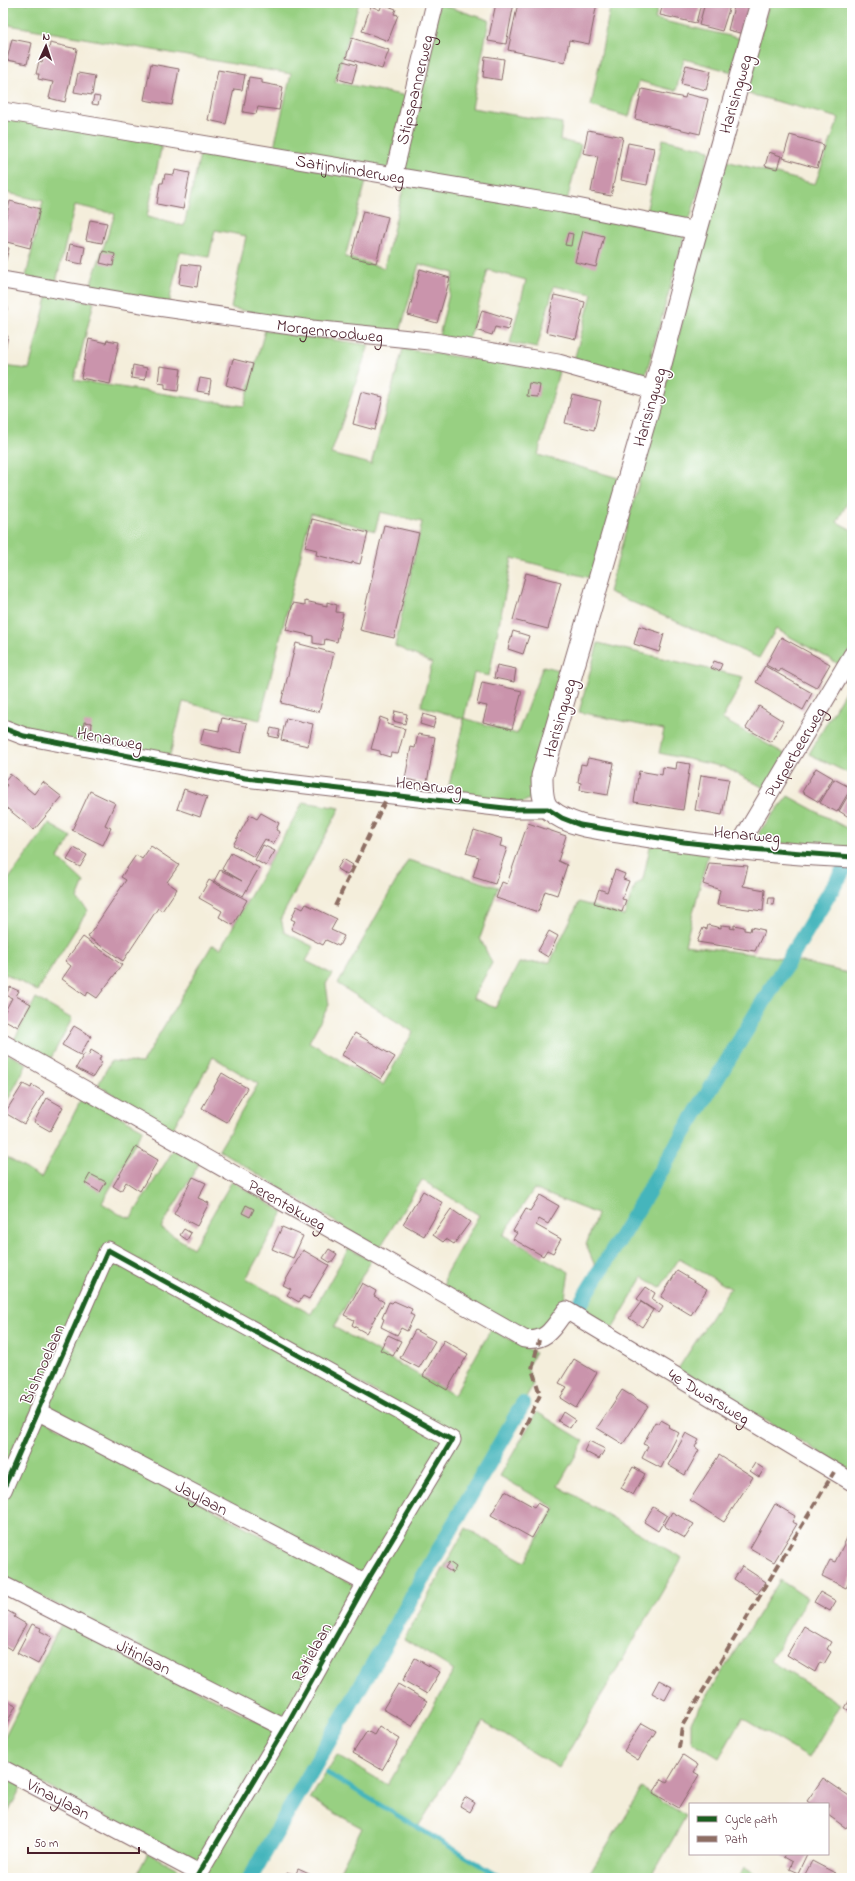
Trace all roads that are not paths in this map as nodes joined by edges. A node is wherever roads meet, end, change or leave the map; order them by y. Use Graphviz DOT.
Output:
graph roads {
  1 [pos="435,3"];
  2 [pos="761,3"];
  3 [pos="3,111"];
  4 [pos="392,177"];
  5 [pos="697,231"];
  6 [pos="3,280"];
  7 [pos="654,390"];
  8 [pos="852,655"];
  9 [pos="3,728"];
  10 [pos="548,809"];
  11 [pos="737,848"];
  12 [pos="852,857"];
  13 [pos="3,1043"];
  14 [pos="566,1310"];
  15 [pos="37,1411"];
  16 [pos="452,1440"];
  17 [pos="852,1482"];
  18 [pos="3,1490"];
  19 [pos="366,1583"];
  20 [pos="3,1585"];
  21 [pos="285,1728"];
  22 [pos="3,1769"];
  23 [pos="197,1875"];
  1 -- 4 [label="street, Stipspannerweg"];
  2 -- 5 [label="street, Harisingweg"];
  3 -- 4 [label="street, Satijnvlinderweg"];
  4 -- 5 [label="street, Satijnvlinderweg"];
  5 -- 7 [label="street, Harisingweg"];
  6 -- 7 [label="street, Morgenroodweg"];
  7 -- 10 [label="street, Harisingweg"];
  8 -- 11 [label="street, Purperbeerweg"];
  9 -- 10 [label="street, Henarweg"];
  10 -- 11 [label="street, Henarweg"];
  11 -- 12 [label="street, Henarweg"];
  13 -- 14 [label="street, Perentakweg"];
  14 -- 17 [label="street, 4e Dwarsweg"];
  15 -- 16 [label="street, Bishnoelaan"];
  15 -- 18 [label="street, Bishnoelaan"];
  15 -- 19 [label="street, Jaylaan"];
  16 -- 19 [label="street, Ratielaan"];
  19 -- 21 [label="street, Ratielaan"];
  20 -- 21 [label="street, Jitinlaan"];
  21 -- 23 [label="street, Ratielaan"];
  22 -- 23 [label="street, Vinaylaan"];
}
